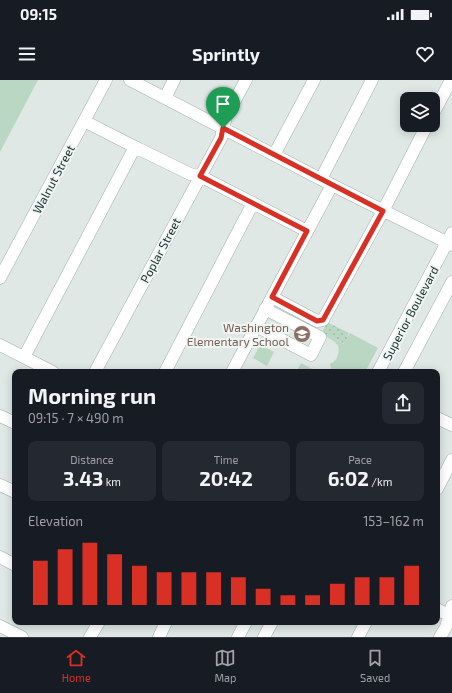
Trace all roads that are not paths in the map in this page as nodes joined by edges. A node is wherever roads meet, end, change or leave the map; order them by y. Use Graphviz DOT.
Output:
graph roads {
  1 [pos="106,80"];
  2 [pos="130,80"];
  3 [pos="174,80"];
  4 [pos="246,80"];
  5 [pos="314,80"];
  6 [pos="372,80"];
  7 [pos="450,80"];
  8 [pos="165,98"];
  9 [pos="440,100"];
  10 [pos="84,121"];
  11 [pos="223,128"];
  12 [pos="423,132"];
  13 [pos="135,147"];
  14 [pos="274,155"];
  15 [pos="200,176"];
  16 [pos="321,179"];
  17 [pos="332,184"];
  18 [pos="253,203"];
  19 [pos="383,211"];
  20 [pos="307,231"];
  21 [pos="450,240"];
  22 [pos="0,278"];
  23 [pos="452,282"];
  24 [pos="272,297"];
  25 [pos="265,309"];
  26 [pos="256,326"];
  27 [pos="0,345"];
  28 [pos="24,357"];
  29 [pos="47,369"];
  30 [pos="97,369"];
  31 [pos="167,369"];
  32 [pos="234,369"];
  33 [pos="380,369"];
  34 [pos="406,369"];
  35 [pos="0,416"];
  36 [pos="440,420"];
  37 [pos="12,422"];
  38 [pos="452,426"];
  39 [pos="452,460"];
  40 [pos="440,483"];
  41 [pos="0,484"];
  42 [pos="12,490"];
  43 [pos="0,557"];
  44 [pos="12,563"];
  45 [pos="440,610"];
  46 [pos="451,613"];
  47 [pos="97,625"];
  48 [pos="165,625"];
  49 [pos="244,625"];
  50 [pos="270,625"];
  51 [pos="364,625"];
  52 [pos="0,626"];
  53 [pos="22,637"];
  54 [pos="90,637"];
  55 [pos="159,637"];
  56 [pos="238,637"];
  57 [pos="264,637"];
  58 [pos="358,637"];
  59 [pos="440,637"];
  1 -- 10 [label="street, Walnut Street"];
  2 -- 8 [label="street"];
  3 -- 8 [label="street"];
  4 -- 11 [label="street, Poplar Street"];
  5 -- 14 [label="street"];
  6 -- 16 [label="street"];
  7 -- 9 [label="street"];
  8 -- 11 [label="street"];
  10 -- 13 [label="street"];
  10 -- 22 [label="street, Walnut Street"];
  11 -- 14 [label="street"];
  11 -- 15 [label="street, Poplar Street"];
  12 -- 19 [label="street"];
  13 -- 15 [label="street"];
  13 -- 28 [label="street"];
  14 -- 16 [label="street"];
  15 -- 18 [label="street"];
  15 -- 30 [label="street, Poplar Street"];
  16 -- 17 [label="street"];
  17 -- 19 [label="street"];
  17 -- 20 [label="street"];
  18 -- 20 [label="street"];
  18 -- 31 [label="street"];
  19 -- 21 [label="street"];
  19 -- 24 [label="street"];
  20 -- 24 [label="street"];
  21 -- 33 [label="street, Superior Boulevard"];
  23 -- 34 [label="street, Superior Boulevard"];
  24 -- 25 [label="street"];
  25 -- 26 [label="street"];
  25 -- 26 [label="street"];
  26 -- 32 [label="street"];
  27 -- 28 [label="street"];
  28 -- 29 [label="street"];
  35 -- 37 [label="street"];
  36 -- 38 [label="street"];
  39 -- 40 [label="street"];
  41 -- 42 [label="street"];
  43 -- 44 [label="street"];
  45 -- 46 [label="street"];
  46 -- 59 [label="street"];
  47 -- 54 [label="street"];
  48 -- 55 [label="street"];
  49 -- 56 [label="street"];
  50 -- 57 [label="street"];
  51 -- 58 [label="street"];
  52 -- 53 [label="street"];
}
